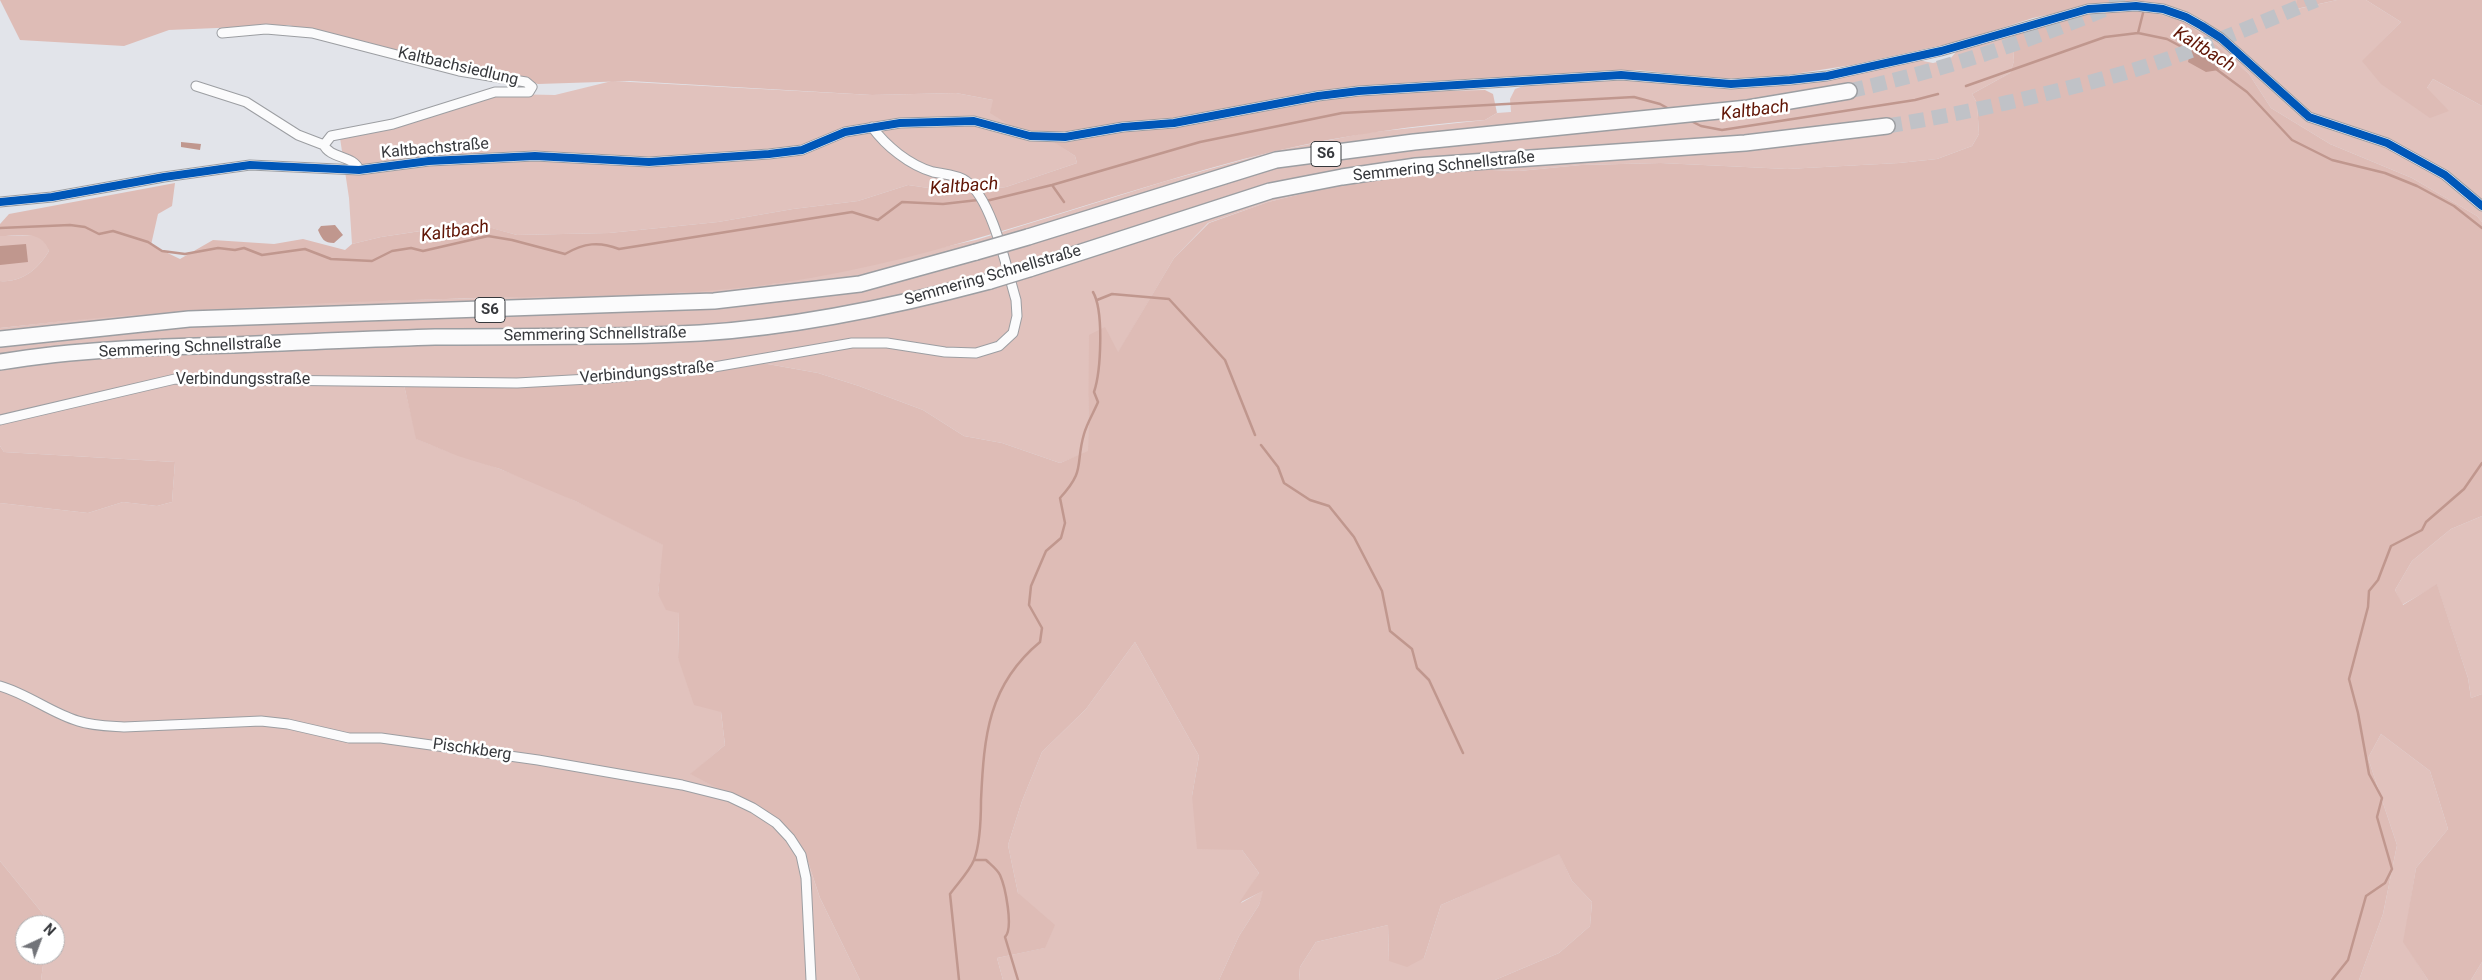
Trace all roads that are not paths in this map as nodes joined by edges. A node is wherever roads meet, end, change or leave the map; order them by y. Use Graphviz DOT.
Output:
graph roads {
  1 [pos="222,33"];
  2 [pos="196,86"];
  3 [pos="1849,91"];
  4 [pos="1887,126"];
  5 [pos="872,127"];
  6 [pos="324,144"];
  7 [pos="359,170"];
  8 [pos="0,202"];
  9 [pos="2482,206"];
  10 [pos="0,339"];
  11 [pos="0,362"];
  12 [pos="0,420"];
  13 [pos="0,686"];
  14 [pos="811,980"];
  1 -- 6 [label="street, Kaltbachsiedlung"];
  2 -- 6 [label="street"];
  3 -- 10 [label="highway, Semmering Schnellstraße / S6, bridge"];
  4 -- 11 [label="highway, Semmering Schnellstraße / S6, bridge"];
  5 -- 7 [label="street, Kaltbachstraße"];
  5 -- 9 [label="street, Kaltbachstraße"];
  5 -- 12 [label="street, Verbindungsstraße"];
  6 -- 7 [label="street"];
  7 -- 8 [label="street, Kaltbachstraße"];
  13 -- 14 [label="street, Pischkberg"];
}
